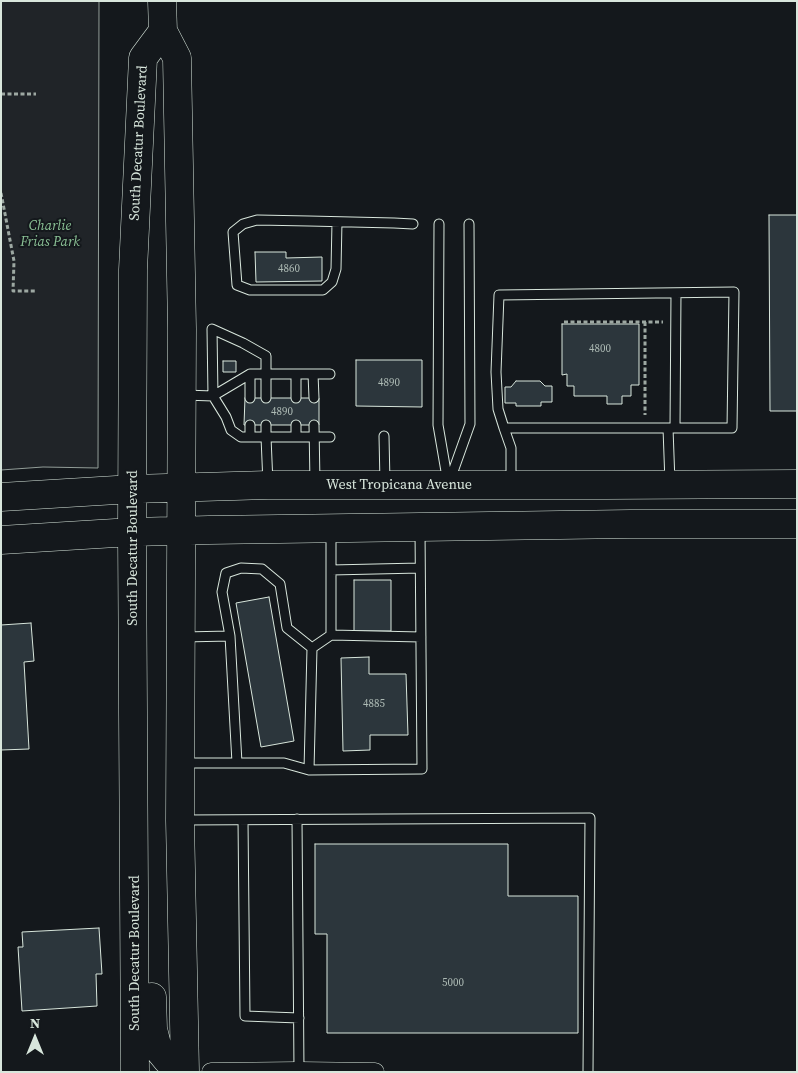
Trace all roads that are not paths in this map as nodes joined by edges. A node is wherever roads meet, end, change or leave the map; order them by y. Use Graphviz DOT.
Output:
graph roads {
  1 [pos="162,1"];
  2 [pos="163,31"];
  3 [pos="337,222"];
  4 [pos="412,224"];
  5 [pos="439,224"];
  6 [pos="470,224"];
  7 [pos="676,293"];
  8 [pos="250,374"];
  9 [pos="266,374"];
  10 [pos="296,374"];
  11 [pos="313,374"];
  12 [pos="330,374"];
  13 [pos="182,395"];
  14 [pos="214,396"];
  15 [pos="250,398"];
  16 [pos="266,398"];
  17 [pos="296,398"];
  18 [pos="314,398"];
  19 [pos="250,425"];
  20 [pos="266,425"];
  21 [pos="296,425"];
  22 [pos="314,425"];
  23 [pos="504,428"];
  24 [pos="672,428"];
  25 [pos="384,436"];
  26 [pos="250,437"];
  27 [pos="266,437"];
  28 [pos="296,437"];
  29 [pos="314,437"];
  30 [pos="330,437"];
  31 [pos="315,484"];
  32 [pos="797,484"];
  33 [pos="268,485"];
  34 [pos="385,485"];
  35 [pos="448,485"];
  36 [pos="510,485"];
  37 [pos="670,485"];
  38 [pos="182,486"];
  39 [pos="133,489"];
  40 [pos="1,497"];
  41 [pos="797,524"];
  42 [pos="459,526"];
  43 [pos="420,527"];
  44 [pos="332,528"];
  45 [pos="182,531"];
  46 [pos="132,532"];
  47 [pos="1,540"];
  48 [pos="420,568"];
  49 [pos="331,570"];
  50 [pos="331,635"];
  51 [pos="230,636"];
  52 [pos="421,636"];
  53 [pos="181,638"];
  54 [pos="312,648"];
  55 [pos="181,763"];
  56 [pos="237,763"];
  57 [pos="309,770"];
  58 [pos="297,819"];
  59 [pos="180,820"];
  60 [pos="243,820"];
  61 [pos="134,911"];
  62 [pos="299,1018"];
  63 [pos="136,1071"];
  64 [pos="299,1071"];
  65 [pos="185,1072"];
  66 [pos="211,1072"];
  67 [pos="375,1072"];
  68 [pos="588,1072"];
  1 -- 2 [label="main road"];
  2 -- 13 [label="main road"];
  2 -- 39 [label="main road, South Decatur Boulevard"];
  3 -- 3 [label="lane"];
  3 -- 4 [label="lane"];
  5 -- 35 [label="lane"];
  6 -- 35 [label="lane"];
  7 -- 23 [label="lane"];
  7 -- 24 [label="lane"];
  7 -- 24 [label="lane"];
  8 -- 9 [label="lane"];
  8 -- 14 [label="lane"];
  8 -- 15 [label="lane"];
  9 -- 10 [label="lane"];
  9 -- 14 [label="lane"];
  9 -- 16 [label="lane"];
  10 -- 11 [label="lane"];
  10 -- 17 [label="lane"];
  11 -- 12 [label="lane"];
  11 -- 18 [label="lane"];
  13 -- 14 [label="lane"];
  13 -- 38 [label="main road"];
  14 -- 26 [label="lane"];
  19 -- 26 [label="lane"];
  20 -- 27 [label="lane"];
  21 -- 28 [label="lane"];
  22 -- 29 [label="lane"];
  23 -- 24 [label="lane"];
  23 -- 36 [label="lane"];
  24 -- 37 [label="lane"];
  25 -- 34 [label="lane"];
  26 -- 27 [label="lane"];
  27 -- 28 [label="lane"];
  27 -- 33 [label="lane"];
  28 -- 29 [label="lane"];
  29 -- 30 [label="lane"];
  29 -- 31 [label="lane"];
  31 -- 33 [label="main road, West Tropicana Avenue"];
  31 -- 34 [label="main road, West Tropicana Avenue"];
  32 -- 37 [label="main road, West Tropicana Avenue"];
  33 -- 38 [label="main road, West Tropicana Avenue"];
  34 -- 35 [label="main road, West Tropicana Avenue"];
  35 -- 36 [label="main road, West Tropicana Avenue"];
  36 -- 37 [label="main road, West Tropicana Avenue"];
  37 -- 42 [label="main road"];
  38 -- 39 [label="main road, West Tropicana Avenue"];
  38 -- 45 [label="main road"];
  39 -- 40 [label="main road, West Tropicana Avenue"];
  39 -- 46 [label="main road, South Decatur Boulevard"];
  41 -- 42 [label="main road"];
  42 -- 43 [label="main road"];
  43 -- 44 [label="main road"];
  43 -- 48 [label="lane"];
  44 -- 45 [label="main road"];
  44 -- 49 [label="lane"];
  45 -- 46 [label="main road"];
  45 -- 53 [label="main road"];
  46 -- 47 [label="main road"];
  46 -- 61 [label="main road, South Decatur Boulevard"];
  48 -- 49 [label="lane"];
  48 -- 52 [label="lane"];
  49 -- 50 [label="lane"];
  50 -- 52 [label="lane"];
  50 -- 54 [label="lane"];
  51 -- 53 [label="lane"];
  51 -- 54 [label="lane"];
  51 -- 56 [label="lane"];
  52 -- 57 [label="lane"];
  53 -- 55 [label="main road"];
  54 -- 57 [label="lane"];
  55 -- 56 [label="lane"];
  55 -- 59 [label="main road"];
  56 -- 57 [label="lane"];
  58 -- 60 [label="lane"];
  58 -- 62 [label="lane"];
  58 -- 68 [label="lane"];
  59 -- 60 [label="lane"];
  59 -- 65 [label="main road"];
  60 -- 62 [label="lane"];
  61 -- 63 [label="main road, South Decatur Boulevard"];
  61 -- 65 [label="main road"];
  62 -- 64 [label="lane"];
  64 -- 66 [label="street"];
  64 -- 67 [label="street"];
}
